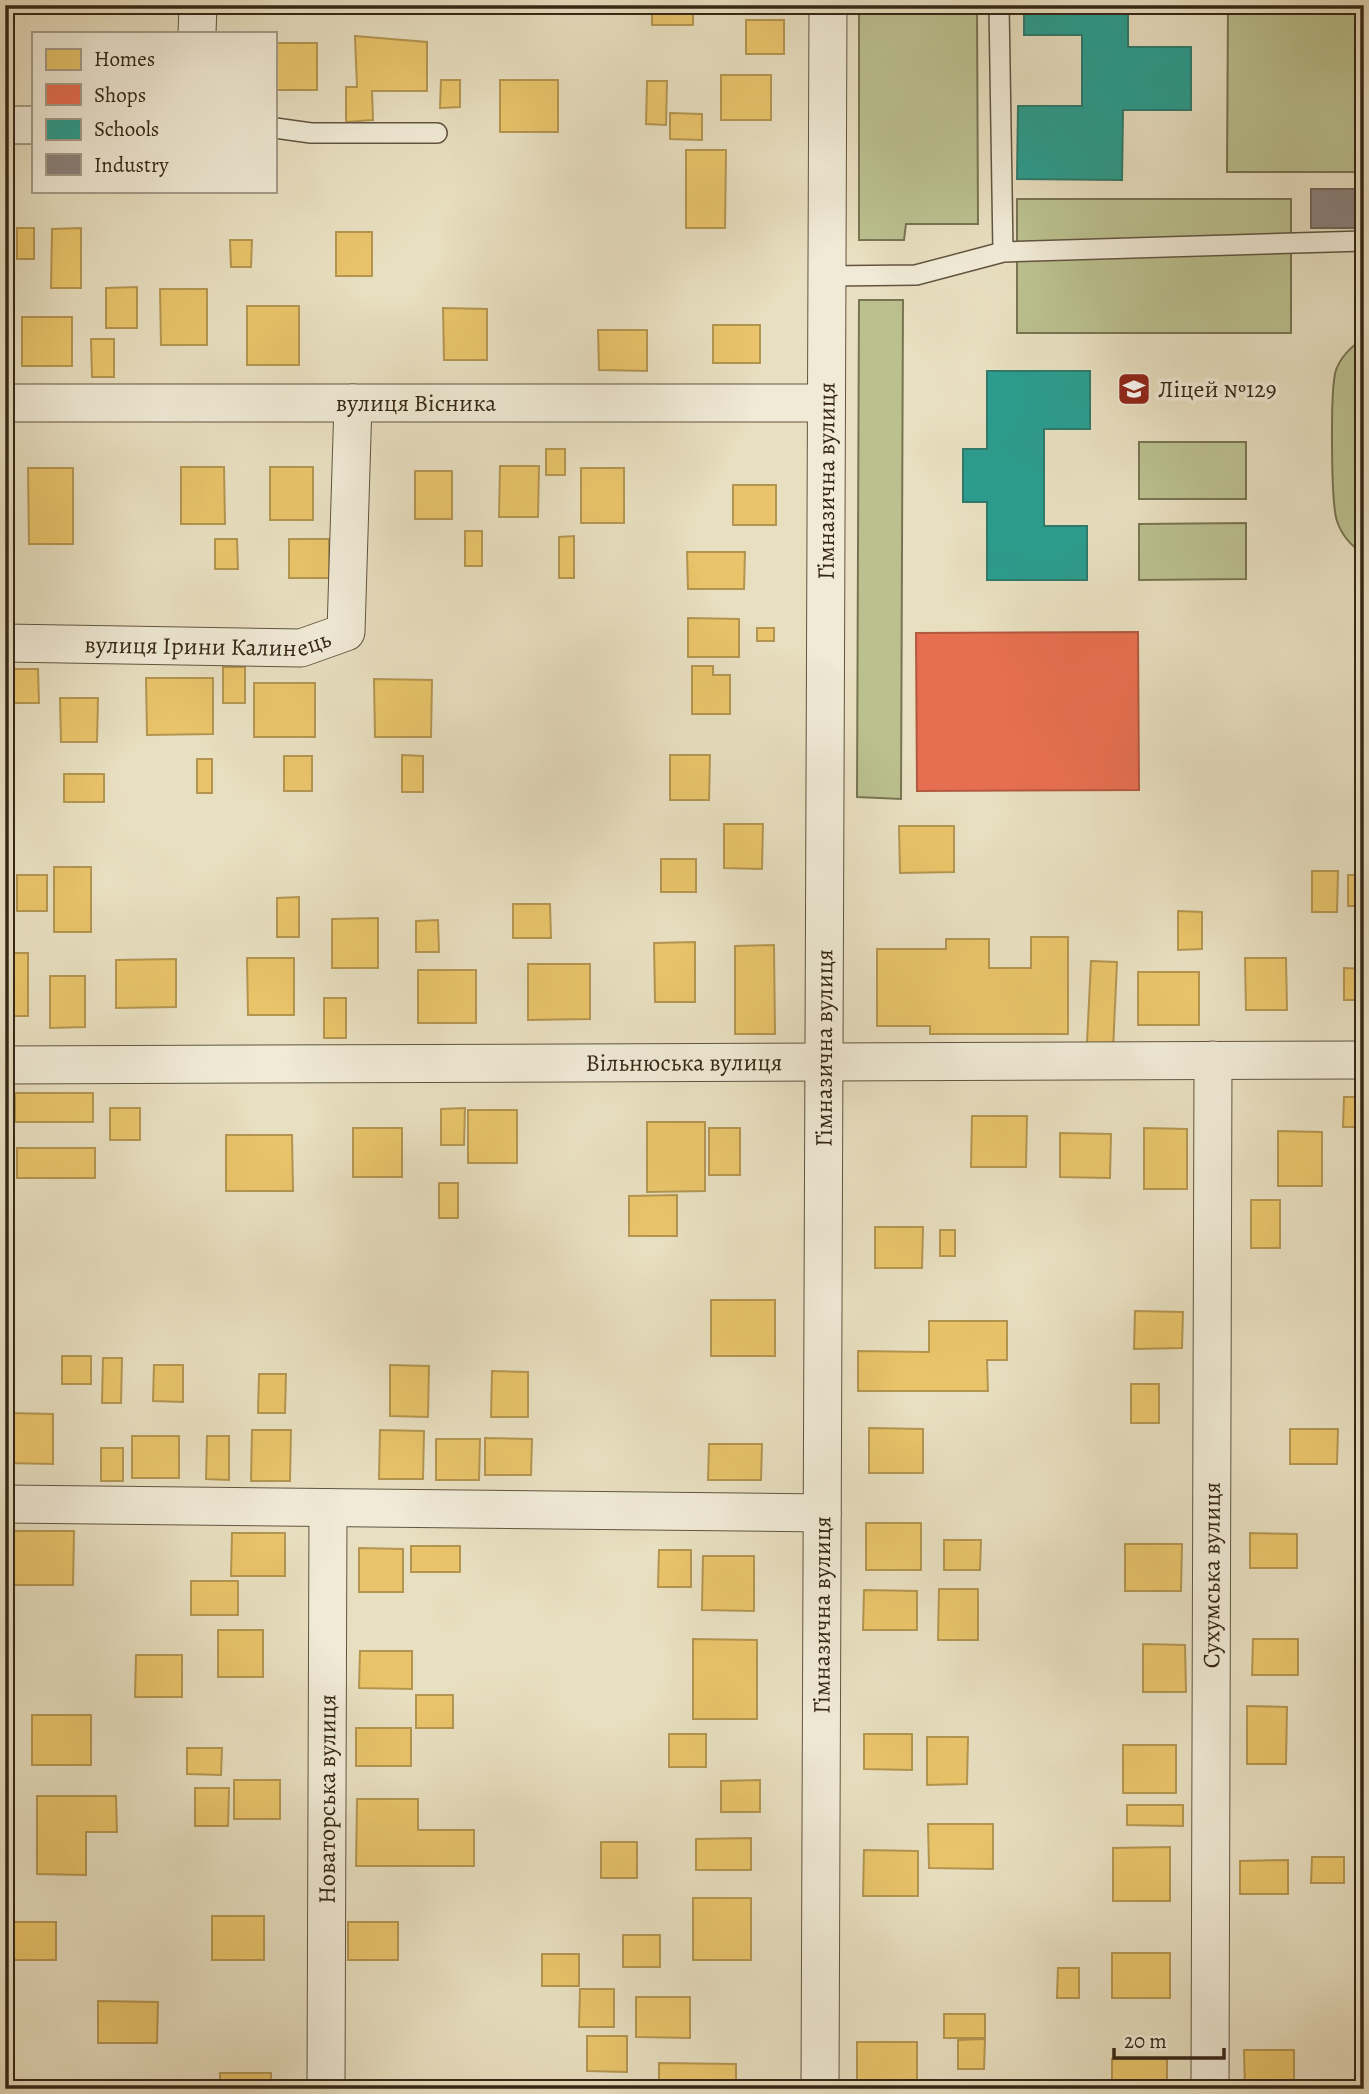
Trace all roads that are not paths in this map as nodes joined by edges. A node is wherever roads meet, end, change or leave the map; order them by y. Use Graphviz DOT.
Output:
graph roads {
  1 [pos="198,5"];
  2 [pos="828,5"];
  3 [pos="999,5"];
  4 [pos="197,32"];
  5 [pos="5,125"];
  6 [pos="32,125"];
  7 [pos="276,128"];
  8 [pos="437,133"];
  9 [pos="1364,242"];
  10 [pos="1003,252"];
  11 [pos="827,276"];
  12 [pos="5,403"];
  13 [pos="353,403"];
  14 [pos="826,403"];
  15 [pos="5,643"];
  16 [pos="1213,1060"];
  17 [pos="1364,1060"];
  18 [pos="824,1062"];
  19 [pos="5,1065"];
  20 [pos="5,1504"];
  21 [pos="328,1508"];
  22 [pos="822,1513"];
  23 [pos="326,2089"];
  24 [pos="820,2089"];
  25 [pos="1210,2089"];
  1 -- 4 [label="street"];
  2 -- 11 [label="street, Гімназична вулиця"];
  3 -- 10 [label="lane"];
  5 -- 6 [label="street"];
  7 -- 8 [label="lane"];
  9 -- 10 [label="lane"];
  10 -- 11 [label="lane"];
  11 -- 14 [label="street, Гімназична вулиця"];
  12 -- 13 [label="street, вулиця Вісника"];
  13 -- 14 [label="street, вулиця Вісника"];
  13 -- 15 [label="street, вулиця Ірини Калинець"];
  14 -- 18 [label="street, Гімназична вулиця"];
  16 -- 17 [label="street, Вільнюська вулиця"];
  16 -- 18 [label="street, Вільнюська вулиця"];
  16 -- 25 [label="street, Сухумська вулиця"];
  18 -- 19 [label="street, Вільнюська вулиця"];
  18 -- 22 [label="street, Гімназична вулиця"];
  20 -- 21 [label="street"];
  21 -- 22 [label="street"];
  21 -- 23 [label="street, Новаторська вулиця"];
  22 -- 24 [label="street, Гімназична вулиця"];
}
